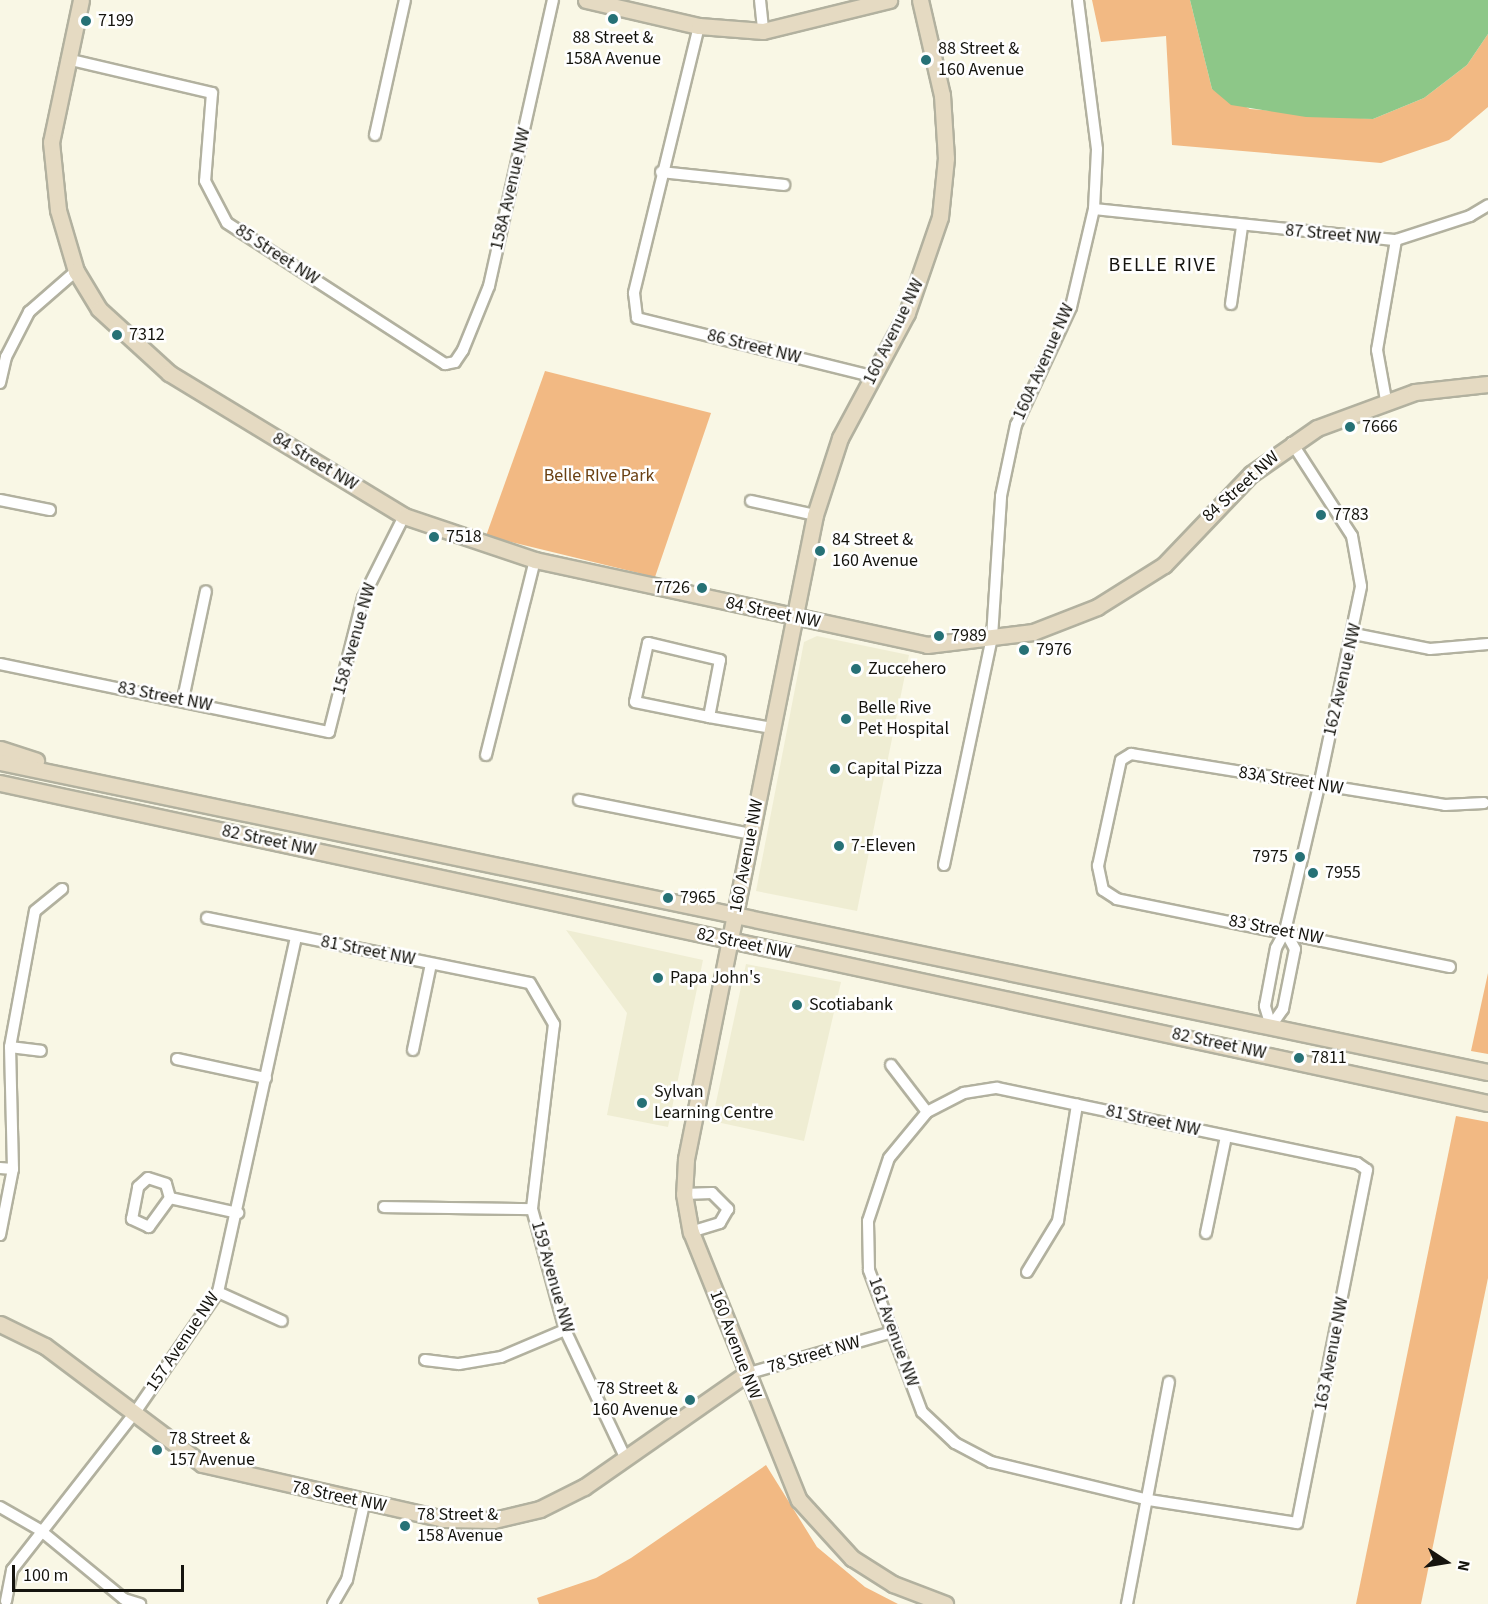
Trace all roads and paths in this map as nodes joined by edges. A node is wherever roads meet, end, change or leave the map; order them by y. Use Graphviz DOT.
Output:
graph roads {
  1 [pos="81,0"];
  2 [pos="405,0"];
  3 [pos="553,0"];
  4 [pos="586,0"];
  5 [pos="760,0"];
  6 [pos="889,0"];
  7 [pos="920,0"];
  8 [pos="1078,0"];
  9 [pos="699,26"];
  10 [pos="764,31"];
  11 [pos="67,59"];
  12 [pos="375,135"];
  13 [pos="661,172"];
  14 [pos="784,185"];
  15 [pos="1488,205"];
  16 [pos="1094,209"];
  17 [pos="1242,227"];
  18 [pos="1396,240"];
  19 [pos="76,271"];
  20 [pos="1231,303"];
  21 [pos="445,364"];
  22 [pos="872,376"];
  23 [pos="0,383"];
  24 [pos="1488,384"];
  25 [pos="1386,400"];
  26 [pos="1292,443"];
  27 [pos="0,500"];
  28 [pos="751,501"];
  29 [pos="50,510"];
  30 [pos="815,515"];
  31 [pos="404,516"];
  32 [pos="535,560"];
  33 [pos="206,591"];
  34 [pos="793,617"];
  35 [pos="1354,634"];
  36 [pos="992,638"];
  37 [pos="1488,644"];
  38 [pos="0,664"];
  39 [pos="183,699"];
  40 [pos="709,717"];
  41 [pos="772,729"];
  42 [pos="329,732"];
  43 [pos="0,749"];
  44 [pos="486,755"];
  45 [pos="0,762"];
  46 [pos="72,774"];
  47 [pos="0,783"];
  48 [pos="1319,786"];
  49 [pos="579,800"];
  50 [pos="1484,803"];
  51 [pos="751,834"];
  52 [pos="945,865"];
  53 [pos="62,889"];
  54 [pos="1103,890"];
  55 [pos="736,912"];
  56 [pos="207,918"];
  57 [pos="1285,931"];
  58 [pos="296,936"];
  59 [pos="732,942"];
  60 [pos="431,964"];
  61 [pos="1450,967"];
  62 [pos="530,983"];
  63 [pos="1271,1026"];
  64 [pos="10,1047"];
  65 [pos="413,1050"];
  66 [pos="41,1051"];
  67 [pos="1265,1053"];
  68 [pos="177,1059"];
  69 [pos="891,1065"];
  70 [pos="1488,1072"];
  71 [pos="266,1078"];
  72 [pos="1488,1103"];
  73 [pos="1077,1105"];
  74 [pos="927,1112"];
  75 [pos="1226,1136"];
  76 [pos="0,1168"];
  77 [pos="13,1169"];
  78 [pos="1364,1184"];
  79 [pos="684,1194"];
  80 [pos="170,1198"];
  81 [pos="384,1207"];
  82 [pos="532,1209"];
  83 [pos="237,1213"];
  84 [pos="691,1232"];
  85 [pos="1206,1233"];
  86 [pos="0,1235"];
  87 [pos="1027,1272"];
  88 [pos="218,1292"];
  89 [pos="282,1321"];
  90 [pos="0,1324"];
  91 [pos="565,1330"];
  92 [pos="892,1332"];
  93 [pos="425,1360"];
  94 [pos="746,1374"];
  95 [pos="1169,1382"];
  96 [pos="134,1414"];
  97 [pos="626,1459"];
  98 [pos="1149,1500"];
  99 [pos="364,1504"];
  100 [pos="0,1507"];
  101 [pos="39,1530"];
  102 [pos="6,1601"];
  103 [pos="140,1604"];
  104 [pos="333,1604"];
  105 [pos="945,1604"];
  106 [pos="1127,1604"];
  1 -- 11 [label="street, 84 Street NW"];
  2 -- 12 [label="street"];
  3 -- 21 [label="street, 158A Avenue NW"];
  4 -- 9 [label="street"];
  5 -- 10 [label="street"];
  6 -- 10 [label="street"];
  7 -- 22 [label="street, 160 Avenue NW"];
  8 -- 16 [label="street, 160A Avenue NW"];
  9 -- 10 [label="street"];
  9 -- 13 [label="street"];
  11 -- 19 [label="street, 84 Street NW"];
  11 -- 21 [label="street, 85 Street NW"];
  13 -- 14 [label="street"];
  13 -- 22 [label="street, 86 Street NW"];
  15 -- 18 [label="street, 87 Street NW"];
  16 -- 17 [label="street, 87 Street NW"];
  16 -- 36 [label="street, 160A Avenue NW"];
  17 -- 18 [label="street, 87 Street NW"];
  17 -- 20 [label="street"];
  18 -- 25 [label="street"];
  19 -- 23 [label="street"];
  19 -- 31 [label="street, 84 Street NW"];
  22 -- 30 [label="street, 160 Avenue NW"];
  24 -- 25 [label="street, 84 Street NW"];
  25 -- 26 [label="street, 84 Street NW"];
  26 -- 35 [label="street, 162 Avenue NW"];
  26 -- 36 [label="street, 84 Street NW"];
  27 -- 29 [label="street"];
  28 -- 30 [label="street"];
  30 -- 34 [label="street, 160 Avenue NW"];
  31 -- 32 [label="street, 84 Street NW"];
  31 -- 42 [label="street, 158 Avenue NW"];
  32 -- 34 [label="street, 84 Street NW"];
  32 -- 44 [label="street"];
  33 -- 39 [label="street"];
  34 -- 36 [label="street, 84 Street NW"];
  34 -- 41 [label="street, 160 Avenue NW"];
  35 -- 37 [label="street"];
  35 -- 48 [label="street, 162 Avenue NW"];
  36 -- 52 [label="street, 160A Avenue NW"];
  38 -- 39 [label="street, 83 Street NW"];
  39 -- 42 [label="street, 83 Street NW"];
  40 -- 40 [label="street"];
  40 -- 41 [label="street"];
  41 -- 51 [label="street, 160 Avenue NW"];
  43 -- 46 [label="street"];
  45 -- 46 [label="street, 82 Street NW"];
  46 -- 55 [label="street, 82 Street NW"];
  47 -- 59 [label="street, 82 Street NW"];
  48 -- 50 [label="street, 83A Street NW"];
  48 -- 54 [label="street, 83A Street NW"];
  48 -- 57 [label="street, 162 Avenue NW"];
  49 -- 51 [label="street"];
  51 -- 55 [label="street, 160 Avenue NW"];
  53 -- 64 [label="street"];
  54 -- 57 [label="street, 83 Street NW"];
  55 -- 59 [label="street, 160 Avenue NW"];
  55 -- 63 [label="street, 82 Street NW"];
  56 -- 58 [label="street, 81 Street NW"];
  57 -- 61 [label="street, 83 Street NW"];
  57 -- 63 [label="street, 162 Avenue NW"];
  57 -- 63 [label="street, 162 Avenue NW"];
  58 -- 60 [label="street, 81 Street NW"];
  58 -- 71 [label="street, 157 Avenue NW"];
  59 -- 67 [label="street, 82 Street NW"];
  59 -- 79 [label="street, 160 Avenue NW"];
  60 -- 62 [label="street, 81 Street NW"];
  60 -- 65 [label="street"];
  62 -- 82 [label="street, 159 Avenue NW"];
  63 -- 67 [label="street"];
  63 -- 70 [label="street, 82 Street NW"];
  64 -- 66 [label="street"];
  64 -- 77 [label="street"];
  67 -- 72 [label="street, 82 Street NW"];
  68 -- 71 [label="street"];
  69 -- 74 [label="street"];
  71 -- 83 [label="street, 157 Avenue NW"];
  73 -- 74 [label="street, 81 Street NW"];
  73 -- 75 [label="street, 81 Street NW"];
  73 -- 87 [label="street"];
  74 -- 92 [label="street, 161 Avenue NW"];
  75 -- 78 [label="street, 81 Street NW"];
  75 -- 85 [label="street"];
  76 -- 77 [label="street"];
  77 -- 86 [label="street"];
  78 -- 98 [label="street, 163 Avenue NW"];
  79 -- 84 [label="street, 160 Avenue NW"];
  79 -- 84 [label="street"];
  80 -- 80 [label="street"];
  80 -- 83 [label="street"];
  81 -- 82 [label="street"];
  82 -- 91 [label="street, 159 Avenue NW"];
  83 -- 88 [label="street, 157 Avenue NW"];
  84 -- 94 [label="street, 160 Avenue NW"];
  88 -- 89 [label="street"];
  88 -- 96 [label="street, 157 Avenue NW"];
  90 -- 96 [label="street, 78 Street NW"];
  91 -- 93 [label="street"];
  91 -- 97 [label="street, 159 Avenue NW"];
  92 -- 94 [label="street, 78 Street NW"];
  92 -- 98 [label="street, 161 Avenue NW"];
  94 -- 97 [label="street, 78 Street NW"];
  94 -- 105 [label="street, 160 Avenue NW"];
  95 -- 98 [label="street"];
  96 -- 99 [label="street, 78 Street NW"];
  96 -- 101 [label="street, 157 Avenue NW"];
  97 -- 99 [label="street, 78 Street NW"];
  98 -- 106 [label="street"];
  99 -- 104 [label="street"];
  100 -- 101 [label="street"];
  101 -- 102 [label="street, 157 Avenue NW"];
  101 -- 103 [label="street"];
}
